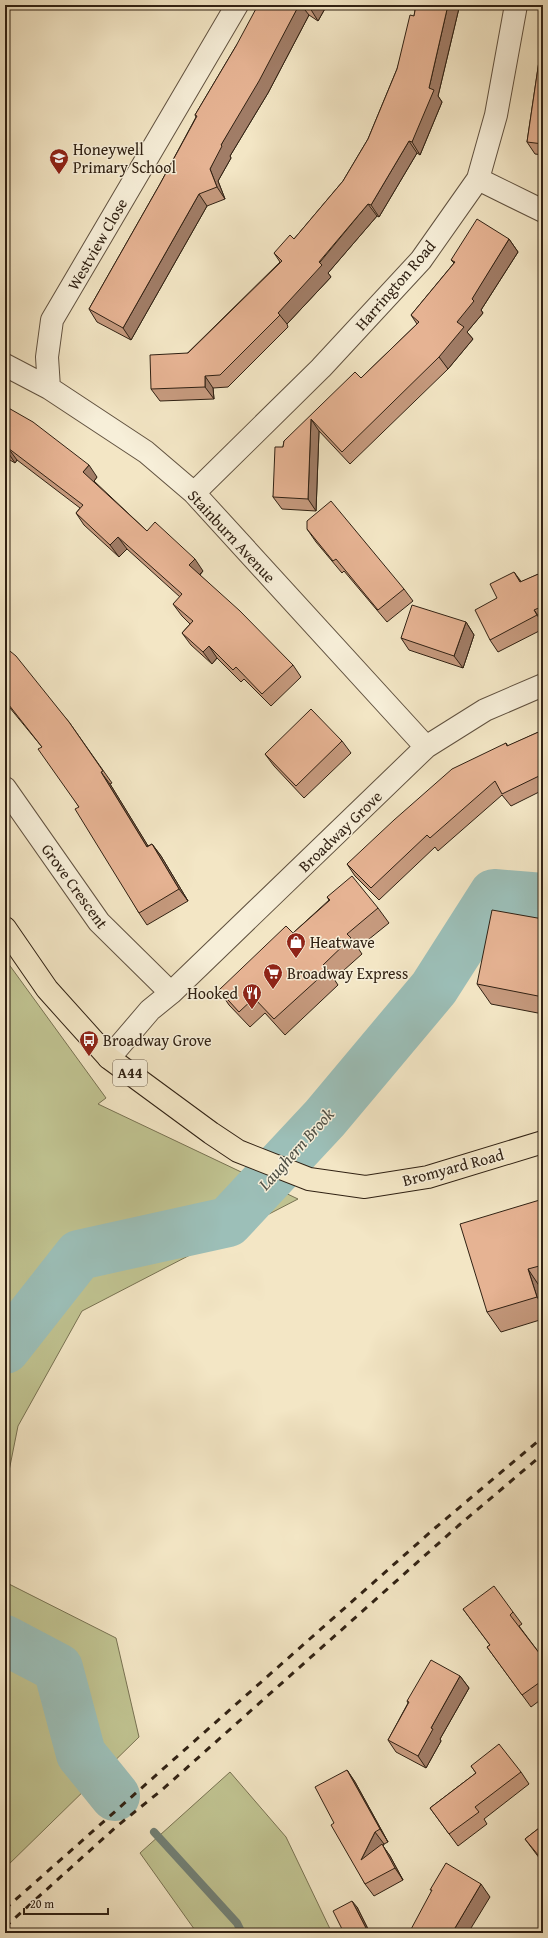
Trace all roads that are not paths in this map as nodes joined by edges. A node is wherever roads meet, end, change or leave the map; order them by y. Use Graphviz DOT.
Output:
graph roads {
  1 [pos="237,5"];
  2 [pos="516,5"];
  3 [pos="478,178"];
  4 [pos="543,211"];
  5 [pos="5,365"];
  6 [pos="48,388"];
  7 [pos="194,493"];
  8 [pos="543,685"];
  9 [pos="426,747"];
  10 [pos="5,788"];
  11 [pos="5,928"];
  12 [pos="171,993"];
  13 [pos="109,1058"];
  14 [pos="543,1142"];
  1 -- 6 [label="street, Westview Close"];
  2 -- 3 [label="street, Harrington Road"];
  3 -- 4 [label="street"];
  3 -- 7 [label="street, Harrington Road"];
  5 -- 6 [label="street, Stainburn Avenue"];
  6 -- 7 [label="street, Stainburn Avenue"];
  7 -- 9 [label="street, Stainburn Avenue"];
  8 -- 9 [label="street, Broadway Grove"];
  9 -- 12 [label="street, Broadway Grove"];
  10 -- 12 [label="street, Grove Crescent"];
  11 -- 13 [label="main road, Bromyard Road / A44"];
  12 -- 13 [label="street, Broadway Grove"];
  13 -- 14 [label="main road, Bromyard Road / A44"];
}
